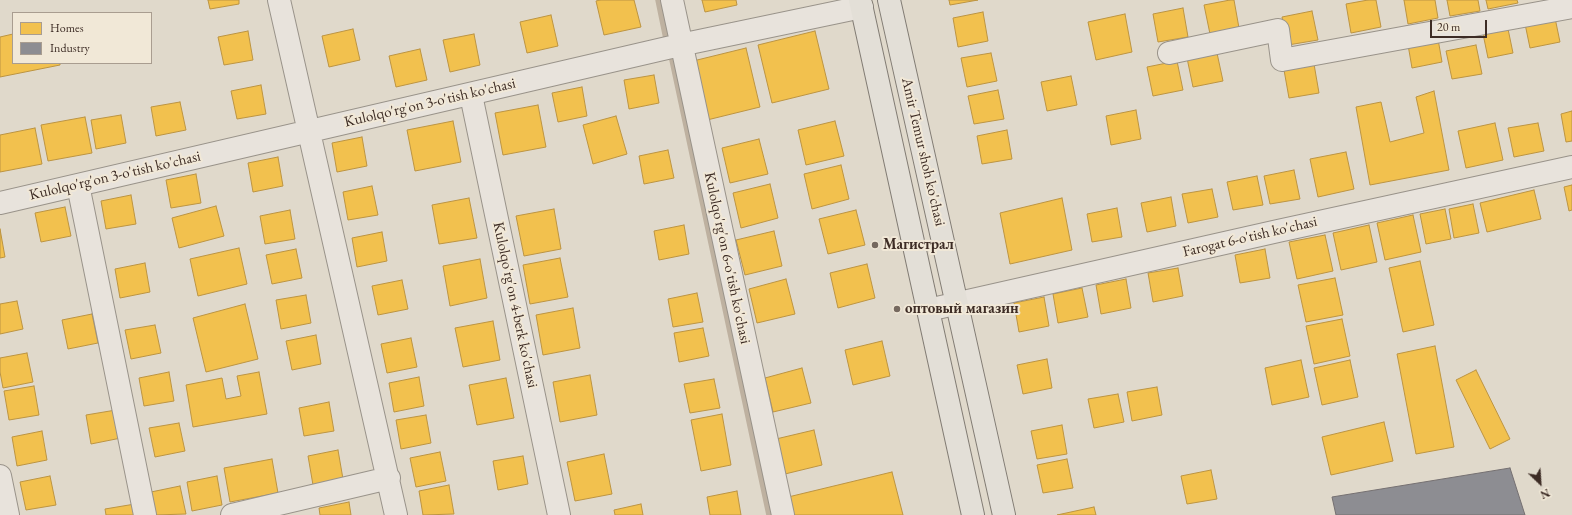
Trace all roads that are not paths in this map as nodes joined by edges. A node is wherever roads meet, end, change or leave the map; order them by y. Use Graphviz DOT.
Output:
graph roads {
  1 [pos="279,0"];
  2 [pos="672,0"];
  3 [pos="889,0"];
  4 [pos="861,3"];
  5 [pos="1572,7"];
  6 [pos="680,45"];
  7 [pos="1169,53"];
  8 [pos="471,95"];
  9 [pos="308,130"];
  10 [pos="1572,167"];
  11 [pos="78,185"];
  12 [pos="0,203"];
  13 [pos="957,303"];
  14 [pos="928,310"];
  15 [pos="0,476"];
  16 [pos="388,478"];
  17 [pos="8,515"];
  18 [pos="145,515"];
  19 [pos="232,515"];
  20 [pos="396,515"];
  21 [pos="559,515"];
  22 [pos="782,515"];
  23 [pos="973,515"];
  24 [pos="1004,515"];
  1 -- 9 [label="street"];
  2 -- 6 [label="street, Kulolqo'rg'on 6-o'tish ko'chasi"];
  3 -- 13 [label="main road, Amir Temur shoh ko'chasi"];
  4 -- 6 [label="street, Kulolqo'rg'on 3-o'tish ko'chasi"];
  4 -- 14 [label="main road, Amir Temur shoh ko'chasi"];
  5 -- 7 [label="street"];
  6 -- 8 [label="street, Kulolqo'rg'on 3-o'tish ko'chasi"];
  6 -- 22 [label="street, Kulolqo'rg'on 6-o'tish ko'chasi"];
  8 -- 9 [label="street, Kulolqo'rg'on 3-o'tish ko'chasi"];
  8 -- 21 [label="street, Kulolqo'rg'on 4-berk ko'chasi"];
  9 -- 11 [label="street, Kulolqo'rg'on 3-o'tish ko'chasi"];
  9 -- 16 [label="street"];
  10 -- 13 [label="street, Farogat 6-o'tish ko'chasi"];
  11 -- 12 [label="street, Kulolqo'rg'on 3-o'tish ko'chasi"];
  11 -- 18 [label="street"];
  13 -- 14 [label="street, Farogat 6-o'tish ko'chasi"];
  13 -- 24 [label="main road, Amir Temur shoh ko'chasi"];
  14 -- 23 [label="main road, Amir Temur shoh ko'chasi"];
  15 -- 17 [label="street"];
  16 -- 19 [label="street"];
  16 -- 20 [label="street"];
}
